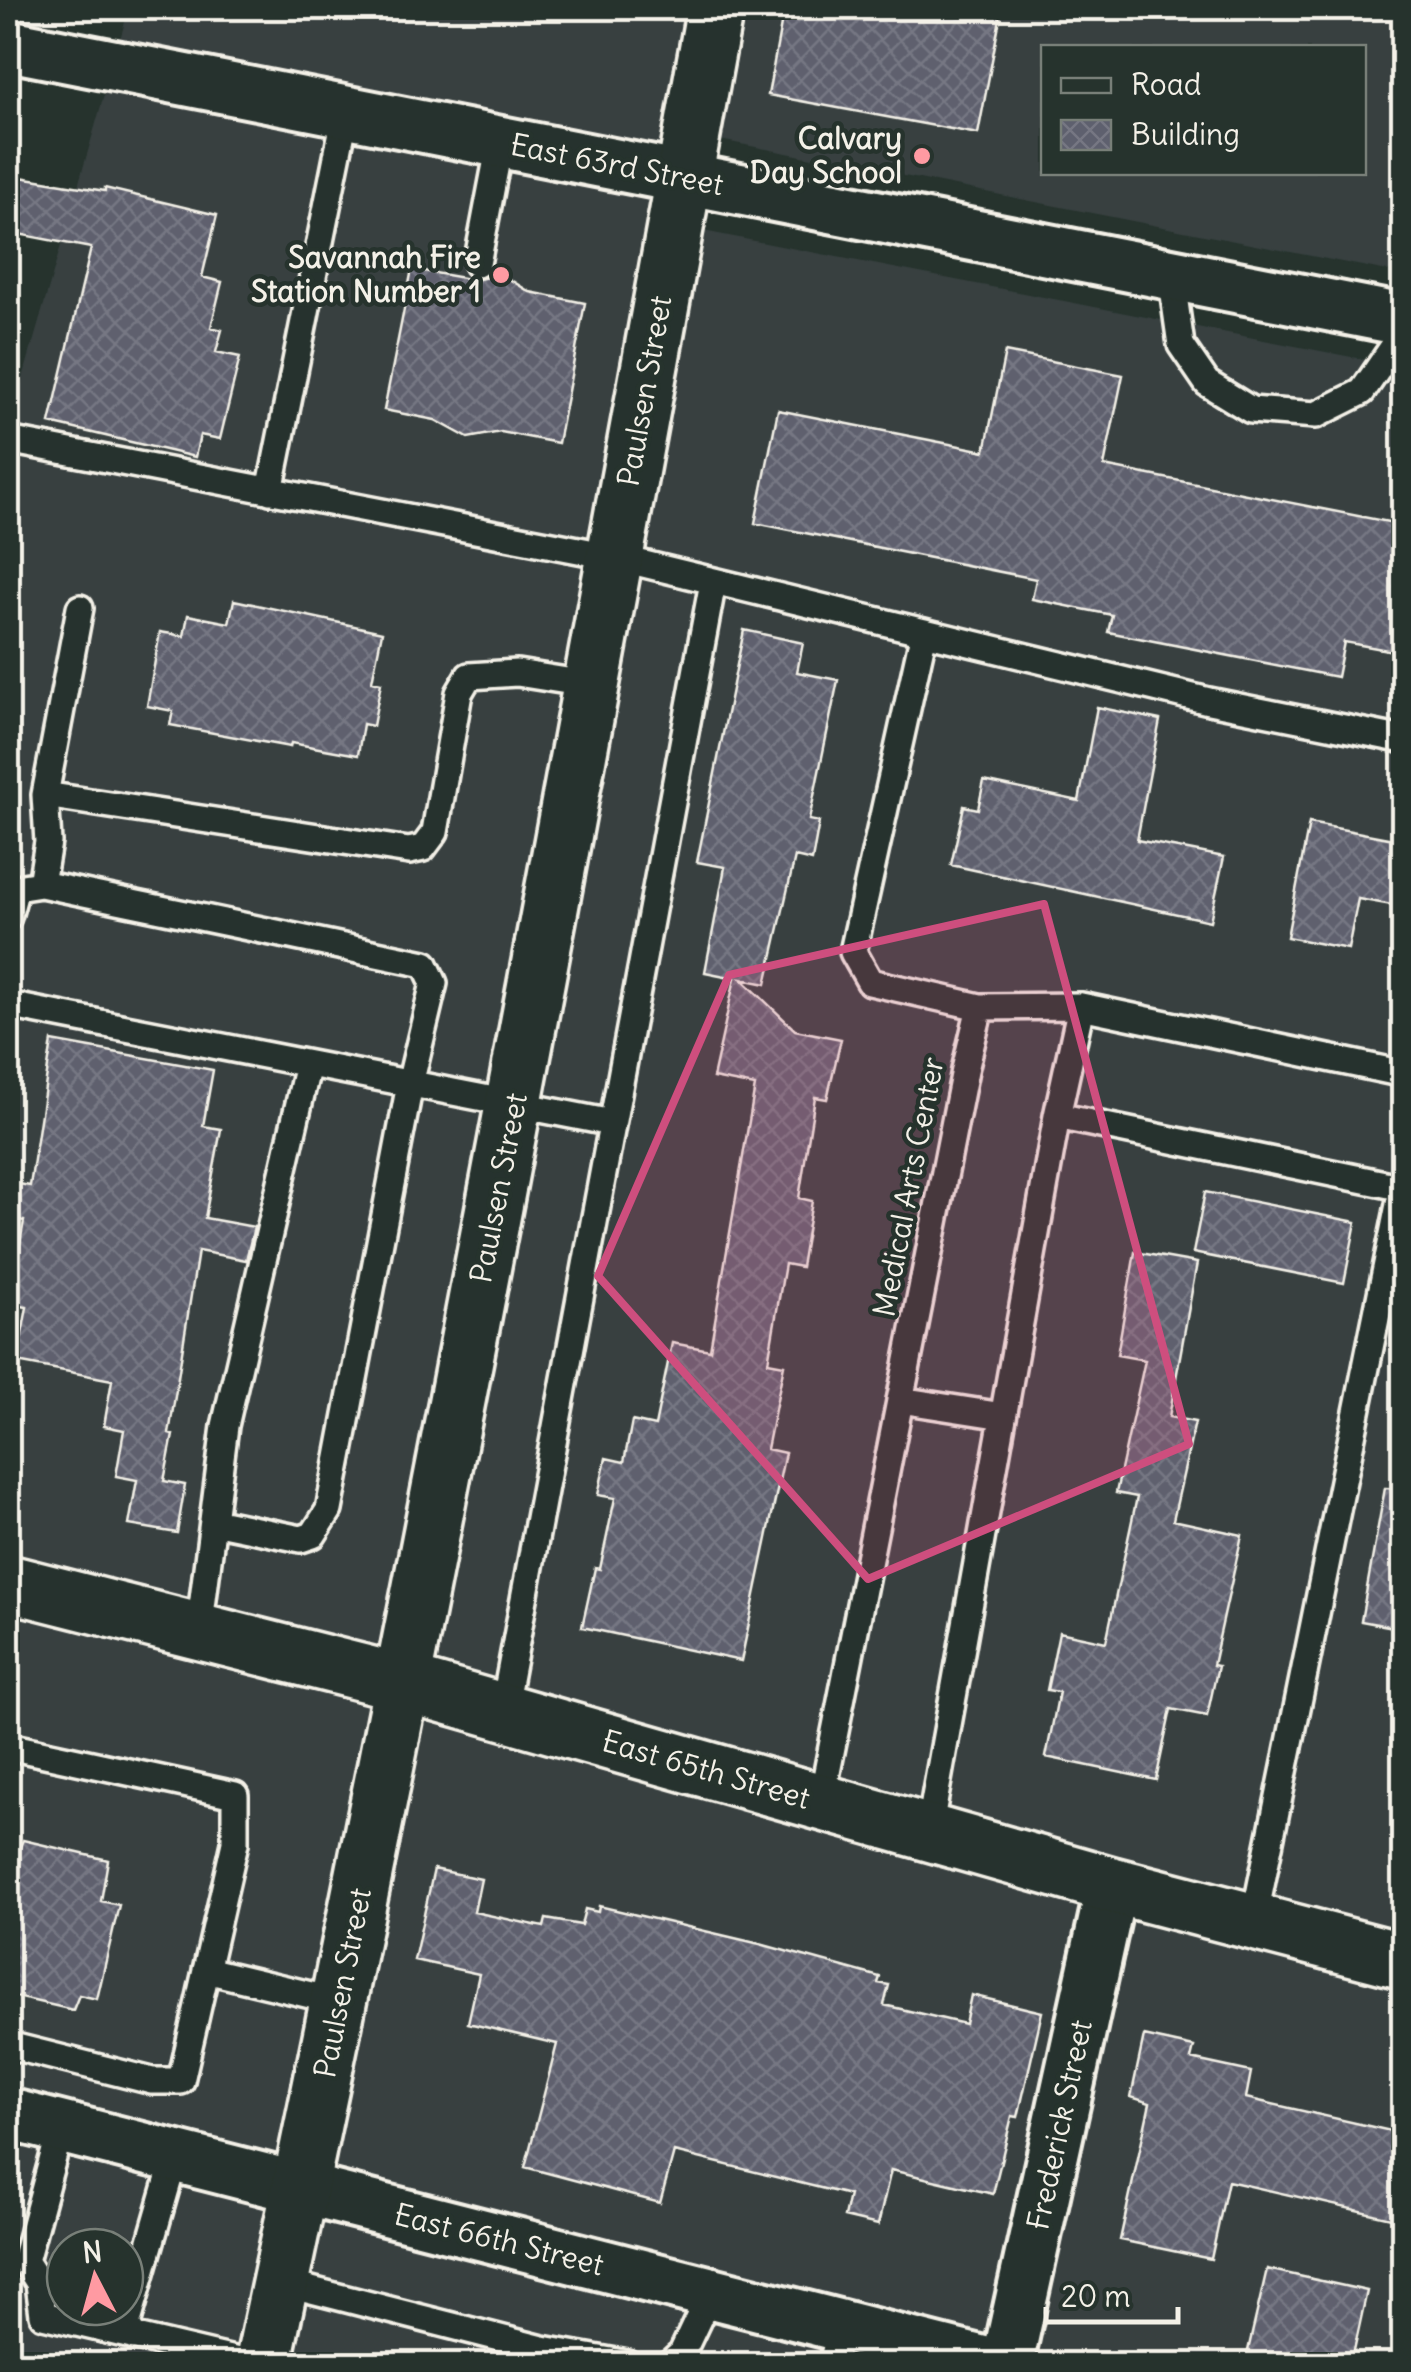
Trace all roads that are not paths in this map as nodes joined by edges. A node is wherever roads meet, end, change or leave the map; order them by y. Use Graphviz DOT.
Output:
graph roads {
  1 [pos="715,8"];
  2 [pos="8,45"];
  3 [pos="346,112"];
  4 [pos="500,142"];
  5 [pos="684,178"];
  6 [pos="477,264"];
  7 [pos="1171,274"];
  8 [pos="1404,320"];
  9 [pos="1404,331"];
  10 [pos="8,440"];
  11 [pos="270,491"];
  12 [pos="615,556"];
  13 [pos="713,582"];
  14 [pos="80,608"];
  15 [pos="924,632"];
  16 [pos="592,685"];
  17 [pos="1404,740"];
  18 [pos="44,795"];
  19 [pos="42,884"];
  20 [pos="8,917"];
  21 [pos="8,1005"];
  22 [pos="1081,1006"];
  23 [pos="980,1008"];
  24 [pos="308,1064"];
  25 [pos="1404,1074"];
  26 [pos="410,1084"];
  27 [pos="514,1105"];
  28 [pos="1056,1116"];
  29 [pos="612,1123"];
  30 [pos="1403,1186"];
  31 [pos="900,1400"];
  32 [pos="1003,1416"];
  33 [pos="213,1521"];
  34 [pos="8,1583"];
  35 [pos="200,1631"];
  36 [pos="403,1683"];
  37 [pos="503,1712"];
  38 [pos="8,1746"];
  39 [pos="821,1803"];
  40 [pos="929,1831"];
  41 [pos="1112,1885"];
  42 [pos="1254,1920"];
  43 [pos="1404,1961"];
  44 [pos="206,1970"];
  45 [pos="340,2002"];
  46 [pos="8,2045"];
  47 [pos="8,2114"];
  48 [pos="62,2128"];
  49 [pos="175,2157"];
  50 [pos="300,2189"];
  51 [pos="280,2282"];
  52 [pos="710,2294"];
  53 [pos="134,2336"];
  54 [pos="837,2346"];
  55 [pos="252,2364"];
  56 [pos="263,2364"];
  57 [pos="628,2364"];
  58 [pos="670,2364"];
  59 [pos="991,2364"];
  60 [pos="1007,2364"];
  1 -- 5 [label="street, Paulsen Street"];
  2 -- 3 [label="street, East 63rd Street"];
  3 -- 4 [label="street, East 63rd Street"];
  3 -- 11 [label="lane"];
  4 -- 5 [label="street, East 63rd Street"];
  4 -- 6 [label="lane"];
  5 -- 7 [label="street, East 63rd Street"];
  5 -- 12 [label="street, Paulsen Street"];
  7 -- 8 [label="street, East 63rd Street"];
  7 -- 9 [label="lane"];
  10 -- 11 [label="lane"];
  11 -- 12 [label="lane"];
  12 -- 13 [label="lane"];
  12 -- 16 [label="street, Paulsen Street"];
  13 -- 15 [label="lane"];
  13 -- 29 [label="lane"];
  14 -- 18 [label="lane"];
  15 -- 17 [label="lane"];
  15 -- 23 [label="lane"];
  16 -- 18 [label="lane"];
  16 -- 27 [label="street, Paulsen Street"];
  18 -- 19 [label="lane"];
  19 -- 20 [label="lane"];
  19 -- 26 [label="lane"];
  21 -- 24 [label="lane"];
  22 -- 23 [label="lane"];
  22 -- 25 [label="lane"];
  22 -- 28 [label="lane"];
  23 -- 31 [label="lane, Medical Arts Center"];
  24 -- 26 [label="lane"];
  24 -- 33 [label="lane"];
  26 -- 27 [label="lane"];
  26 -- 33 [label="lane"];
  27 -- 29 [label="lane"];
  27 -- 36 [label="street, Paulsen Street"];
  28 -- 30 [label="lane"];
  28 -- 32 [label="lane"];
  29 -- 37 [label="lane"];
  30 -- 42 [label="lane"];
  31 -- 32 [label="lane"];
  31 -- 39 [label="lane, Medical Arts Center"];
  32 -- 40 [label="lane"];
  33 -- 35 [label="lane"];
  34 -- 35 [label="street, East 65th Street"];
  35 -- 36 [label="street, East 65th Street"];
  36 -- 37 [label="street, East 65th Street"];
  36 -- 45 [label="street, Paulsen Street"];
  37 -- 39 [label="street, East 65th Street"];
  38 -- 44 [label="lane"];
  39 -- 40 [label="street, East 65th Street"];
  40 -- 41 [label="street, East 65th Street"];
  41 -- 42 [label="street, East 65th Street"];
  41 -- 60 [label="street, Frederick Street"];
  42 -- 43 [label="street, East 65th Street"];
  44 -- 45 [label="lane"];
  44 -- 46 [label="lane"];
  45 -- 50 [label="street, Paulsen Street"];
  47 -- 48 [label="street, East 66th Street"];
  48 -- 49 [label="street, East 66th Street"];
  48 -- 53 [label="lane"];
  49 -- 50 [label="street, East 66th Street"];
  49 -- 53 [label="lane"];
  50 -- 51 [label="street, Paulsen Street"];
  50 -- 52 [label="street, East 66th Street"];
  51 -- 56 [label="street, Paulsen Street"];
  51 -- 57 [label="lane"];
  52 -- 54 [label="street, East 66th Street"];
  52 -- 58 [label="lane"];
  53 -- 55 [label="lane"];
  54 -- 59 [label="street, East 66th Street"];
}
